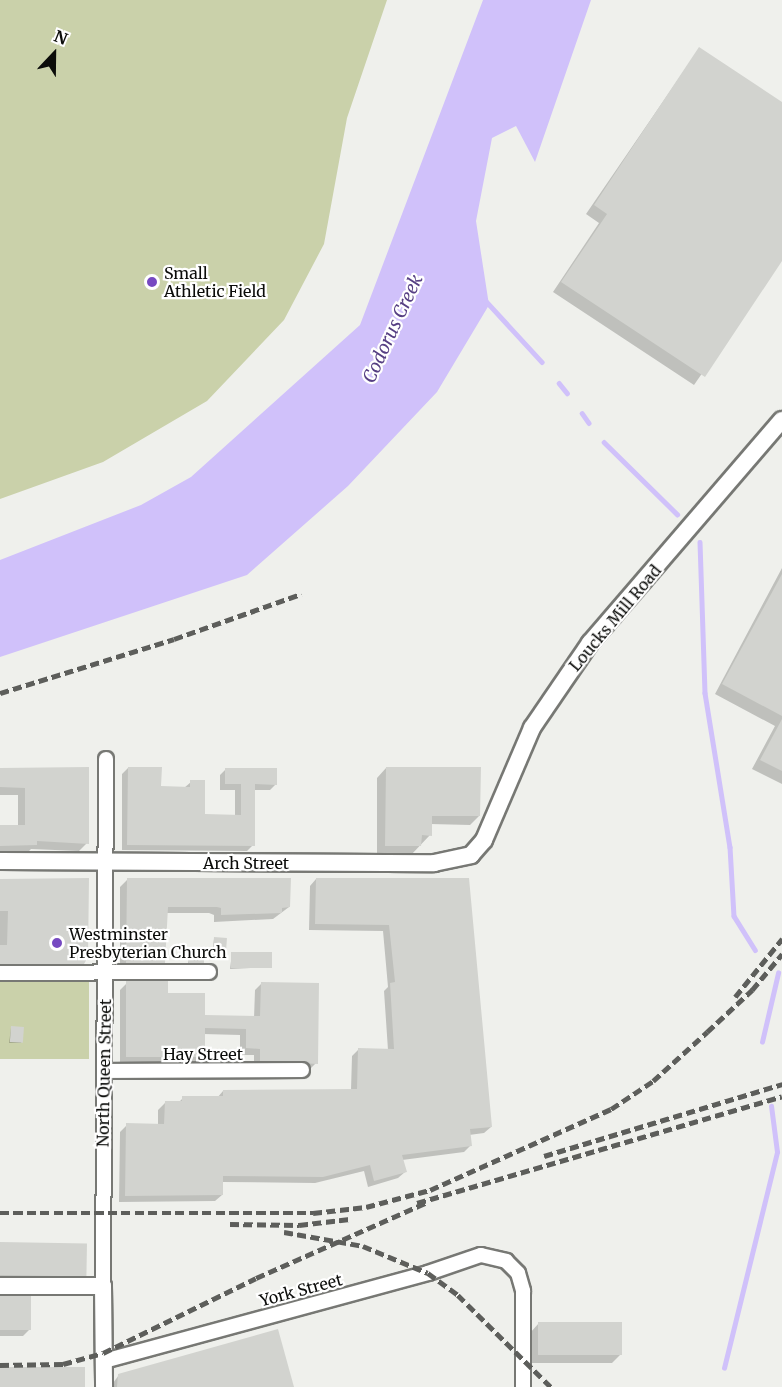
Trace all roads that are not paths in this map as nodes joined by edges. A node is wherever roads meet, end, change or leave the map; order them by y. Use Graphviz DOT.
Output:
graph roads {
  1 [pos="782,420"];
  2 [pos="106,759"];
  3 [pos="484,840"];
  4 [pos="0,861"];
  5 [pos="106,862"];
  6 [pos="209,972"];
  7 [pos="0,973"];
  8 [pos="105,975"];
  9 [pos="302,1070"];
  10 [pos="104,1071"];
  11 [pos="0,1286"];
  12 [pos="103,1286"];
  13 [pos="104,1361"];
  14 [pos="105,1387"];
  15 [pos="523,1387"];
  1 -- 3 [label="street, Loucks Mill Road"];
  2 -- 5 [label="street, North Queen Street"];
  3 -- 5 [label="street, Arch Street"];
  4 -- 5 [label="street, Arch Street"];
  5 -- 8 [label="street, North Queen Street"];
  6 -- 8 [label="street"];
  7 -- 8 [label="street"];
  8 -- 10 [label="street, North Queen Street"];
  9 -- 10 [label="street, Hay Street"];
  10 -- 12 [label="street, North Queen Street"];
  11 -- 12 [label="street"];
  12 -- 13 [label="street, North Queen Street"];
  13 -- 14 [label="street, North Queen Street"];
  13 -- 15 [label="street, York Street"];
}
